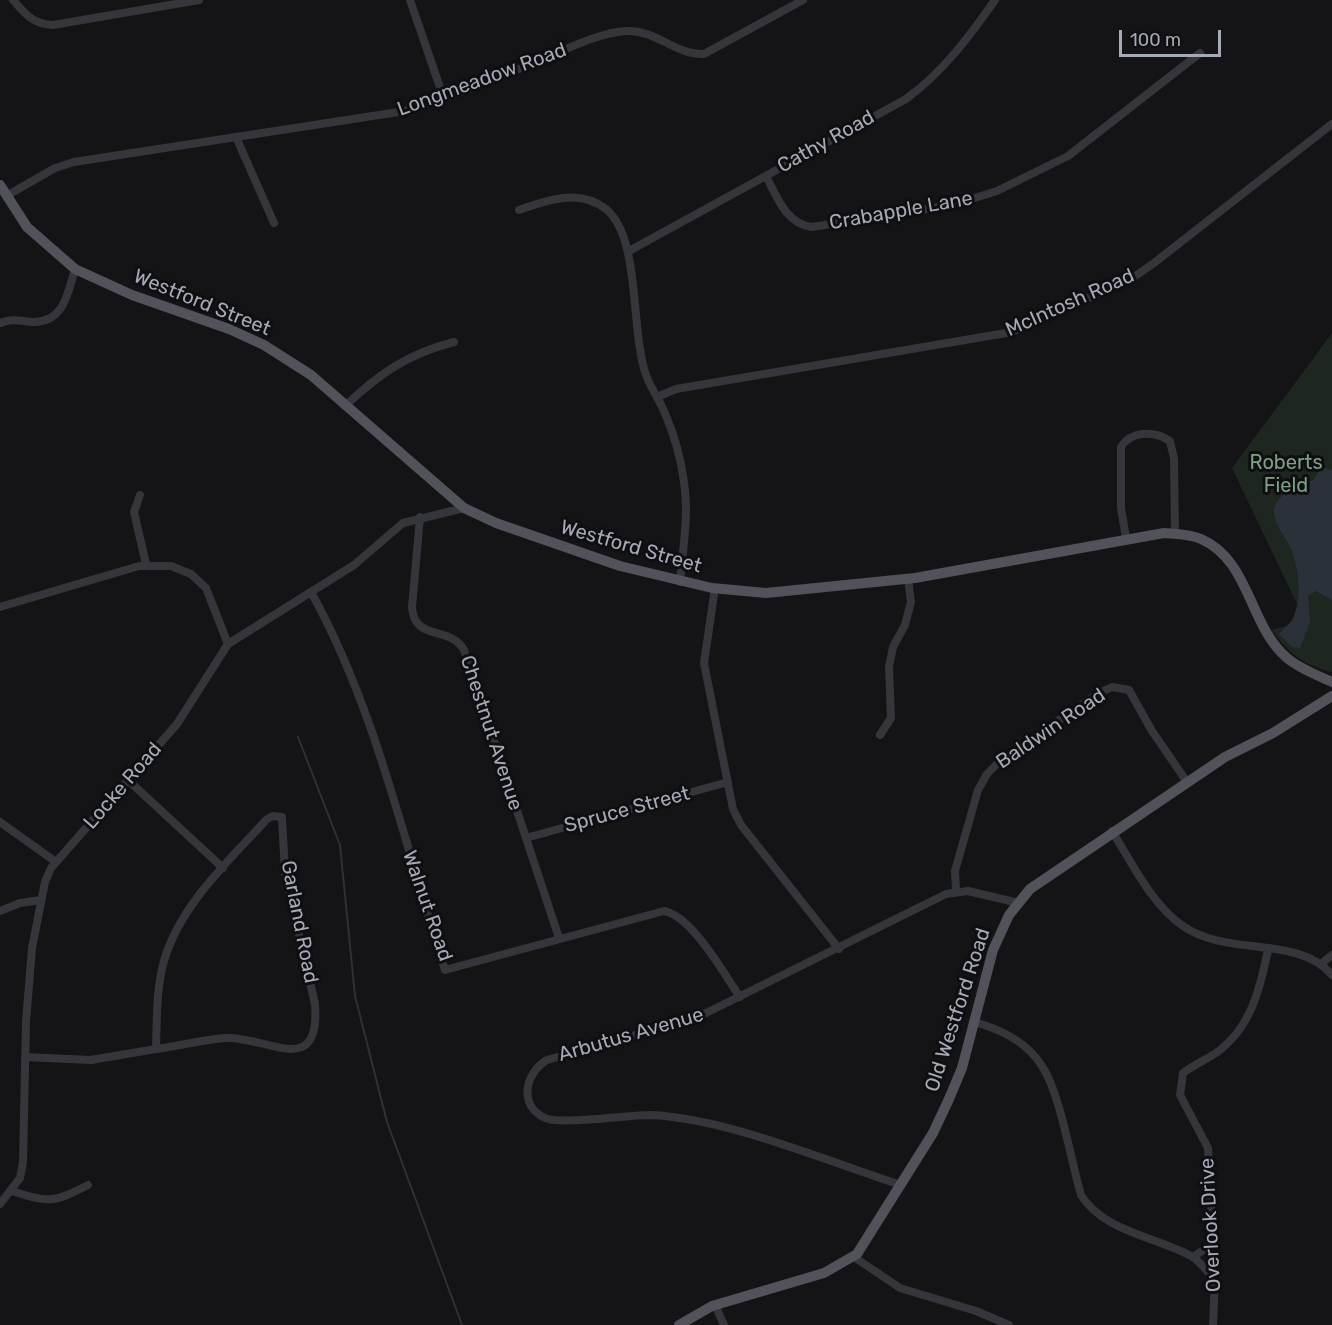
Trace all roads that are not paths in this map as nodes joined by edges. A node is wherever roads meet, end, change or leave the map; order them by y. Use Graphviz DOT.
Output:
graph roads {
  1 [pos="13,0"];
  2 [pos="199,0"];
  3 [pos="410,0"];
  4 [pos="803,0"];
  5 [pos="996,0"];
  6 [pos="1200,53"];
  7 [pos="444,99"];
  8 [pos="1332,124"];
  9 [pos="236,137"];
  10 [pos="766,176"];
  11 [pos="0,185"];
  12 [pos="8,195"];
  13 [pos="519,210"];
  14 [pos="274,223"];
  15 [pos="629,251"];
  16 [pos="75,269"];
  17 [pos="0,323"];
  18 [pos="454,342"];
  19 [pos="657,397"];
  20 [pos="345,406"];
  21 [pos="140,495"];
  22 [pos="464,508"];
  23 [pos="420,517"];
  24 [pos="1175,534"];
  25 [pos="1126,538"];
  26 [pos="146,564"];
  27 [pos="908,578"];
  28 [pos="680,582"];
  29 [pos="715,588"];
  30 [pos="311,592"];
  31 [pos="0,606"];
  32 [pos="228,644"];
  33 [pos="1332,682"];
  34 [pos="1332,696"];
  35 [pos="880,735"];
  36 [pos="129,781"];
  37 [pos="728,782"];
  38 [pos="1187,782"];
  39 [pos="0,822"];
  40 [pos="1112,831"];
  41 [pos="526,838"];
  42 [pos="56,862"];
  43 [pos="223,868"];
  44 [pos="956,891"];
  45 [pos="41,900"];
  46 [pos="1019,903"];
  47 [pos="0,911"];
  48 [pos="559,938"];
  49 [pos="839,949"];
  50 [pos="1268,950"];
  51 [pos="1332,955"];
  52 [pos="1322,963"];
  53 [pos="1332,975"];
  54 [pos="740,997"];
  55 [pos="974,1022"];
  56 [pos="156,1049"];
  57 [pos="25,1057"];
  58 [pos="88,1185"];
  59 [pos="901,1185"];
  60 [pos="12,1191"];
  61 [pos="0,1204"];
  62 [pos="1213,1244"];
  63 [pos="854,1257"];
  64 [pos="1193,1257"];
  65 [pos="1215,1279"];
  66 [pos="715,1305"];
  67 [pos="679,1325"];
  68 [pos="724,1325"];
  69 [pos="1009,1325"];
  70 [pos="1213,1325"];
  1 -- 2 [label="street"];
  3 -- 7 [label="street"];
  4 -- 7 [label="street, Longmeadow Road"];
  5 -- 10 [label="street, Cathy Road"];
  6 -- 10 [label="street, Crabapple Lane"];
  7 -- 9 [label="street, Longmeadow Road"];
  8 -- 19 [label="street, McIntosh Road"];
  9 -- 12 [label="street, Longmeadow Road"];
  9 -- 14 [label="street"];
  10 -- 15 [label="street, Cathy Road"];
  11 -- 12 [label="main road, Westford Street"];
  12 -- 16 [label="main road, Westford Street"];
  13 -- 15 [label="street"];
  15 -- 19 [label="street"];
  16 -- 17 [label="street"];
  16 -- 20 [label="main road, Westford Street"];
  18 -- 20 [label="street"];
  19 -- 28 [label="street"];
  20 -- 22 [label="main road, Westford Street"];
  21 -- 26 [label="street"];
  22 -- 23 [label="street, Locke Road"];
  22 -- 28 [label="main road, Westford Street"];
  23 -- 30 [label="street, Locke Road"];
  23 -- 41 [label="street, Chestnut Avenue"];
  24 -- 25 [label="main road, Westford Street"];
  24 -- 25 [label="street"];
  24 -- 33 [label="main road, Westford Street"];
  25 -- 27 [label="main road, Westford Street"];
  26 -- 31 [label="street"];
  26 -- 32 [label="street"];
  27 -- 29 [label="main road, Westford Street"];
  27 -- 35 [label="street"];
  28 -- 29 [label="main road, Westford Street"];
  29 -- 37 [label="street"];
  30 -- 32 [label="street, Locke Road"];
  30 -- 48 [label="street, Walnut Road"];
  32 -- 36 [label="street, Locke Road"];
  34 -- 38 [label="main road, Old Westford Road"];
  36 -- 42 [label="street, Locke Road"];
  36 -- 43 [label="street"];
  37 -- 41 [label="street, Spruce Street"];
  37 -- 49 [label="street"];
  38 -- 40 [label="main road, Old Westford Road"];
  38 -- 44 [label="street, Baldwin Road"];
  39 -- 42 [label="street"];
  40 -- 46 [label="main road, Old Westford Road"];
  40 -- 50 [label="street"];
  41 -- 48 [label="street, Chestnut Avenue"];
  42 -- 45 [label="street, Locke Road"];
  43 -- 56 [label="street, Garland Road"];
  43 -- 56 [label="street, Garland Road"];
  44 -- 46 [label="street"];
  44 -- 49 [label="street, Arbutus Avenue"];
  45 -- 47 [label="street"];
  45 -- 57 [label="street, Locke Road"];
  46 -- 55 [label="main road, Old Westford Road"];
  48 -- 54 [label="street, Walnut Road"];
  49 -- 54 [label="street, Arbutus Avenue"];
  50 -- 52 [label="street"];
  50 -- 62 [label="street, Overlook Drive"];
  51 -- 52 [label="street"];
  52 -- 53 [label="street"];
  54 -- 59 [label="street, Arbutus Avenue"];
  55 -- 59 [label="main road, Old Westford Road"];
  55 -- 64 [label="street"];
  56 -- 57 [label="street, Garland Road"];
  57 -- 60 [label="street, Locke Road"];
  58 -- 60 [label="street"];
  59 -- 63 [label="main road, Old Westford Road"];
  60 -- 61 [label="street, Locke Road"];
  62 -- 64 [label="street"];
  62 -- 65 [label="street, Overlook Drive"];
  63 -- 66 [label="main road, Old Westford Road"];
  63 -- 69 [label="street"];
  64 -- 65 [label="street"];
  65 -- 70 [label="street, Overlook Drive"];
  66 -- 67 [label="main road, Old Westford Road"];
  66 -- 68 [label="street"];
}
